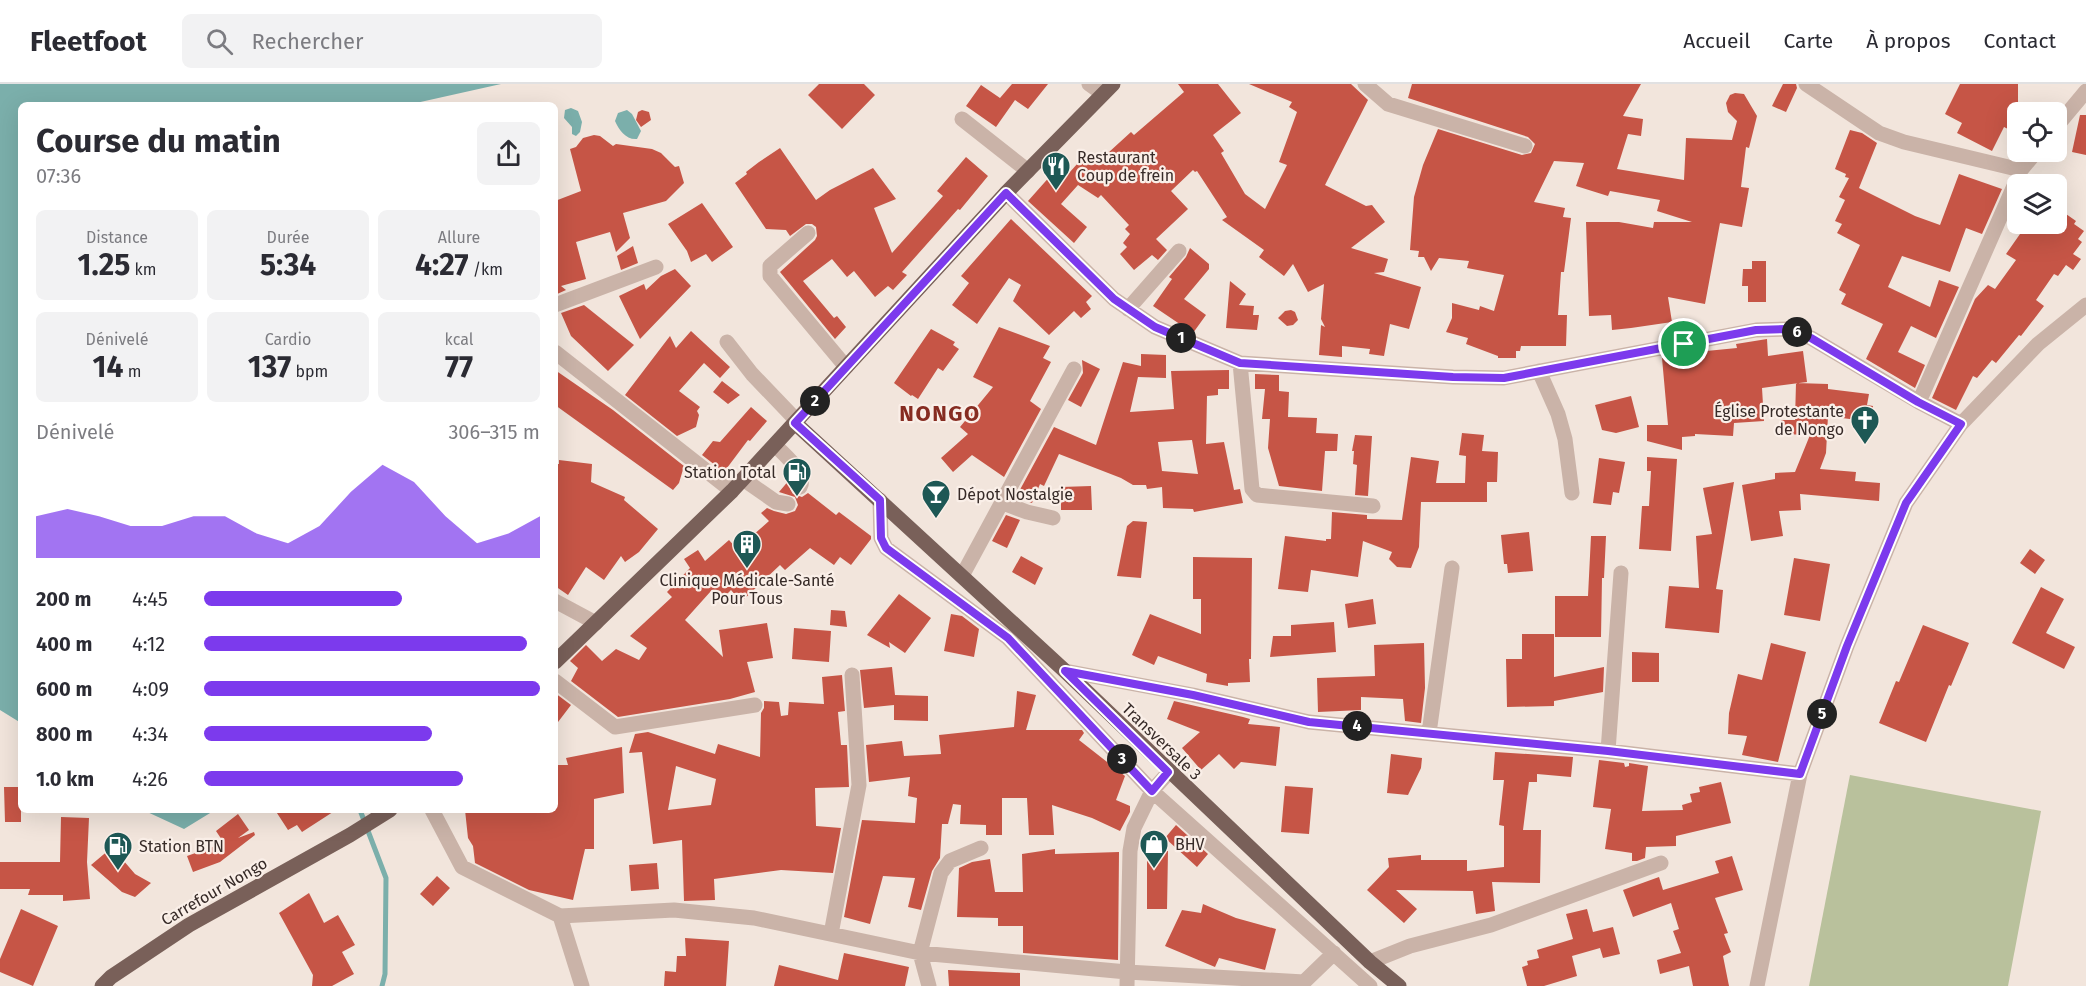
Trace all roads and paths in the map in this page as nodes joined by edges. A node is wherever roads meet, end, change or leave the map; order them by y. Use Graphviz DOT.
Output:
graph roads {
  1 [pos="1089,84"];
  2 [pos="1365,84"];
  3 [pos="1806,84"];
  4 [pos="1108,89"];
  5 [pos="2086,92"];
  6 [pos="2067,114"];
  7 [pos="962,119"];
  8 [pos="1525,146"];
  9 [pos="2028,162"];
  10 [pos="2021,170"];
  11 [pos="1028,171"];
  12 [pos="1006,193"];
  13 [pos="808,233"];
  14 [pos="1179,252"];
  15 [pos="656,267"];
  16 [pos="558,304"];
  17 [pos="2086,305"];
  18 [pos="1128,309"];
  19 [pos="727,342"];
  20 [pos="558,354"];
  21 [pos="1240,363"];
  22 [pos="846,367"];
  23 [pos="1074,369"];
  24 [pos="1539,371"];
  25 [pos="1918,402"];
  26 [pos="796,422"];
  27 [pos="1961,424"];
  28 [pos="775,444"];
  29 [pos="738,485"];
  30 [pos="800,487"];
  31 [pos="1572,493"];
  32 [pos="880,500"];
  33 [pos="1003,503"];
  34 [pos="788,504"];
  35 [pos="1373,506"];
  36 [pos="1053,518"];
  37 [pos="1452,568"];
  38 [pos="1621,573"];
  39 [pos="962,576"];
  40 [pos="558,602"];
  41 [pos="596,622"];
  42 [pos="558,659"];
  43 [pos="1065,671"];
  44 [pos="852,675"];
  45 [pos="558,683"];
  46 [pos="755,705"];
  47 [pos="1429,733"];
  48 [pos="1608,751"];
  49 [pos="1168,772"];
  50 [pos="1800,774"];
  51 [pos="1152,791"];
  52 [pos="385,813"];
  53 [pos="434,813"];
  54 [pos="981,848"];
  55 [pos="1661,863"];
  56 [pos="560,916"];
  57 [pos="831,934"];
  58 [pos="920,953"];
  59 [pos="1334,954"];
  60 [pos="1370,962"];
  61 [pos="1127,979"];
  62 [pos="1304,984"];
  63 [pos="102,986"];
  64 [pos="582,986"];
  65 [pos="929,986"];
  66 [pos="1370,986"];
  67 [pos="1399,986"];
  68 [pos="1757,986"];
  1 -- 4 [label="street"];
  2 -- 8 [label="street"];
  3 -- 10 [label="street"];
  4 -- 11 [label="main road"];
  5 -- 6 [label="street"];
  7 -- 11 [label="street"];
  9 -- 10 [label="street"];
  10 -- 25 [label="street"];
  11 -- 12 [label="main road"];
  12 -- 18 [label="street"];
  12 -- 22 [label="main road"];
  13 -- 22 [label="street"];
  14 -- 18 [label="street"];
  15 -- 16 [label="street"];
  17 -- 27 [label="street"];
  18 -- 21 [label="street"];
  19 -- 26 [label="street"];
  20 -- 29 [label="street"];
  21 -- 24 [label="street"];
  21 -- 35 [label="street"];
  22 -- 26 [label="main road"];
  23 -- 33 [label="street"];
  24 -- 25 [label="street"];
  24 -- 31 [label="street"];
  25 -- 27 [label="street"];
  26 -- 28 [label="main road"];
  26 -- 32 [label="main road, Transversale 3"];
  27 -- 50 [label="street"];
  28 -- 29 [label="main road"];
  28 -- 30 [label="street"];
  29 -- 34 [label="street"];
  29 -- 41 [label="main road"];
  32 -- 39 [label="main road, Transversale 3"];
  32 -- 51 [label="street"];
  33 -- 36 [label="street"];
  33 -- 39 [label="street"];
  37 -- 47 [label="street"];
  38 -- 48 [label="street"];
  39 -- 43 [label="main road, Transversale 3"];
  40 -- 41 [label="street"];
  41 -- 42 [label="main road"];
  43 -- 47 [label="street"];
  43 -- 49 [label="main road, Transversale 3"];
  44 -- 57 [label="street"];
  45 -- 46 [label="street"];
  47 -- 48 [label="street"];
  48 -- 50 [label="street"];
  49 -- 51 [label="street"];
  49 -- 60 [label="main road, Transversale 3"];
  50 -- 68 [label="street"];
  51 -- 59 [label="street"];
  51 -- 61 [label="street"];
  52 -- 63 [label="main road, Carrefour Nongo"];
  53 -- 56 [label="street"];
  54 -- 58 [label="street"];
  55 -- 60 [label="street"];
  56 -- 57 [label="street"];
  56 -- 64 [label="street"];
  57 -- 58 [label="street"];
  58 -- 61 [label="street"];
  58 -- 65 [label="street"];
  59 -- 62 [label="street"];
  59 -- 66 [label="street"];
  60 -- 67 [label="main road, Transversale 3"];
  61 -- 62 [label="street"];
}
